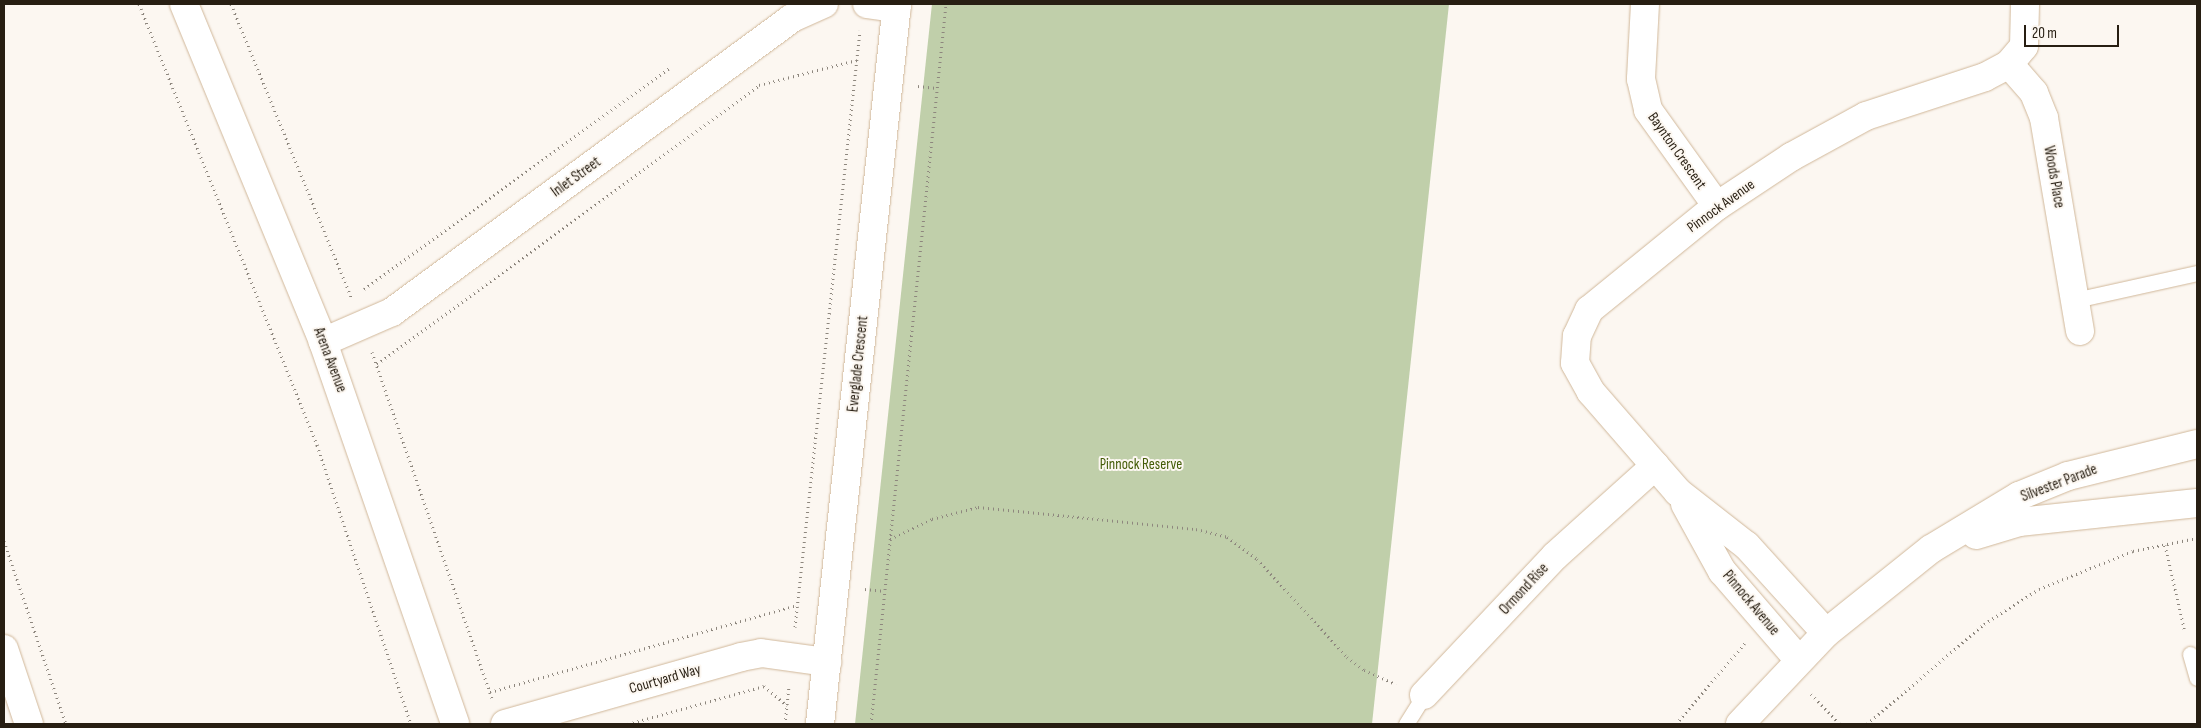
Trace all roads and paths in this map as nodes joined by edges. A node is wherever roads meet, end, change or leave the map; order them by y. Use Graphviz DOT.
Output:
graph roads {
  1 [pos="139,4"];
  2 [pos="184,4"];
  3 [pos="231,4"];
  4 [pos="824,4"];
  5 [pos="946,4"];
  6 [pos="1645,4"];
  7 [pos="2026,4"];
  8 [pos="897,6"];
  9 [pos="864,13"];
  10 [pos="857,60"];
  11 [pos="678,62"];
  12 [pos="2009,64"];
  13 [pos="1717,206"];
  14 [pos="2197,272"];
  15 [pos="352,298"];
  16 [pos="2075,300"];
  17 [pos="363,327"];
  18 [pos="2080,331"];
  19 [pos="323,342"];
  20 [pos="377,364"];
  21 [pos="2197,444"];
  22 [pos="1655,466"];
  23 [pos="1678,492"];
  24 [pos="2197,502"];
  25 [pos="2197,538"];
  26 [pos="890,540"];
  27 [pos="4,541"];
  28 [pos="2165,545"];
  29 [pos="1931,549"];
  30 [pos="798,605"];
  31 [pos="1766,622"];
  32 [pos="1826,633"];
  33 [pos="4,649"];
  34 [pos="2190,654"];
  35 [pos="792,656"];
  36 [pos="827,662"];
  37 [pos="1793,664"];
  38 [pos="2197,678"];
  39 [pos="490,692"];
  40 [pos="1424,695"];
  41 [pos="787,705"];
  42 [pos="500,716"];
  43 [pos="29,724"];
  44 [pos="66,724"];
  45 [pos="411,724"];
  46 [pos="456,724"];
  47 [pos="628,724"];
  48 [pos="785,724"];
  49 [pos="820,724"];
  50 [pos="871,724"];
  51 [pos="1406,724"];
  52 [pos="1676,724"];
  53 [pos="1740,724"];
  54 [pos="1840,724"];
  55 [pos="1867,724"];
  1 -- 45 [label="path"];
  2 -- 19 [label="street, Arena Avenue"];
  3 -- 15 [label="path"];
  4 -- 17 [label="street, Inlet Street"];
  5 -- 26 [label="path"];
  6 -- 13 [label="street, Baynton Crescent"];
  7 -- 12 [label="street, Pinnock Avenue"];
  8 -- 9 [label="street"];
  8 -- 36 [label="street, Everglade Crescent"];
  9 -- 10 [label="path"];
  10 -- 20 [label="path"];
  10 -- 30 [label="path"];
  11 -- 15 [label="path"];
  12 -- 13 [label="street, Pinnock Avenue"];
  12 -- 16 [label="street, Woods Place"];
  13 -- 22 [label="street, Pinnock Avenue"];
  14 -- 16 [label="lane"];
  15 -- 17 [label="path"];
  16 -- 18 [label="street, Woods Place"];
  17 -- 19 [label="street, Inlet Street"];
  17 -- 20 [label="path"];
  19 -- 46 [label="street, Arena Avenue"];
  20 -- 39 [label="path"];
  21 -- 29 [label="street, Silvester Parade"];
  22 -- 23 [label="street, Pinnock Avenue"];
  22 -- 40 [label="street, Ormond Rise"];
  23 -- 31 [label="street, Pinnock Avenue"];
  23 -- 32 [label="street, Pinnock Avenue"];
  24 -- 29 [label="street, Silvester Parade"];
  25 -- 28 [label="path"];
  26 -- 40 [label="path"];
  26 -- 50 [label="path"];
  27 -- 44 [label="path"];
  28 -- 34 [label="path"];
  28 -- 55 [label="path"];
  29 -- 32 [label="street, Silvester Parade"];
  30 -- 35 [label="path"];
  30 -- 39 [label="path"];
  31 -- 37 [label="street, Pinnock Avenue"];
  31 -- 52 [label="path"];
  32 -- 37 [label="street, Silvester Parade"];
  33 -- 43 [label="street"];
  34 -- 38 [label="lane"];
  35 -- 36 [label="street, Courtyard Way"];
  35 -- 41 [label="path"];
  35 -- 42 [label="street, Courtyard Way"];
  36 -- 49 [label="street, Everglade Crescent"];
  37 -- 53 [label="street, Silvester Parade"];
  37 -- 54 [label="path"];
  39 -- 42 [label="path"];
  40 -- 51 [label="lane, Ormond Rise"];
  41 -- 47 [label="path"];
  41 -- 48 [label="path"];
}
